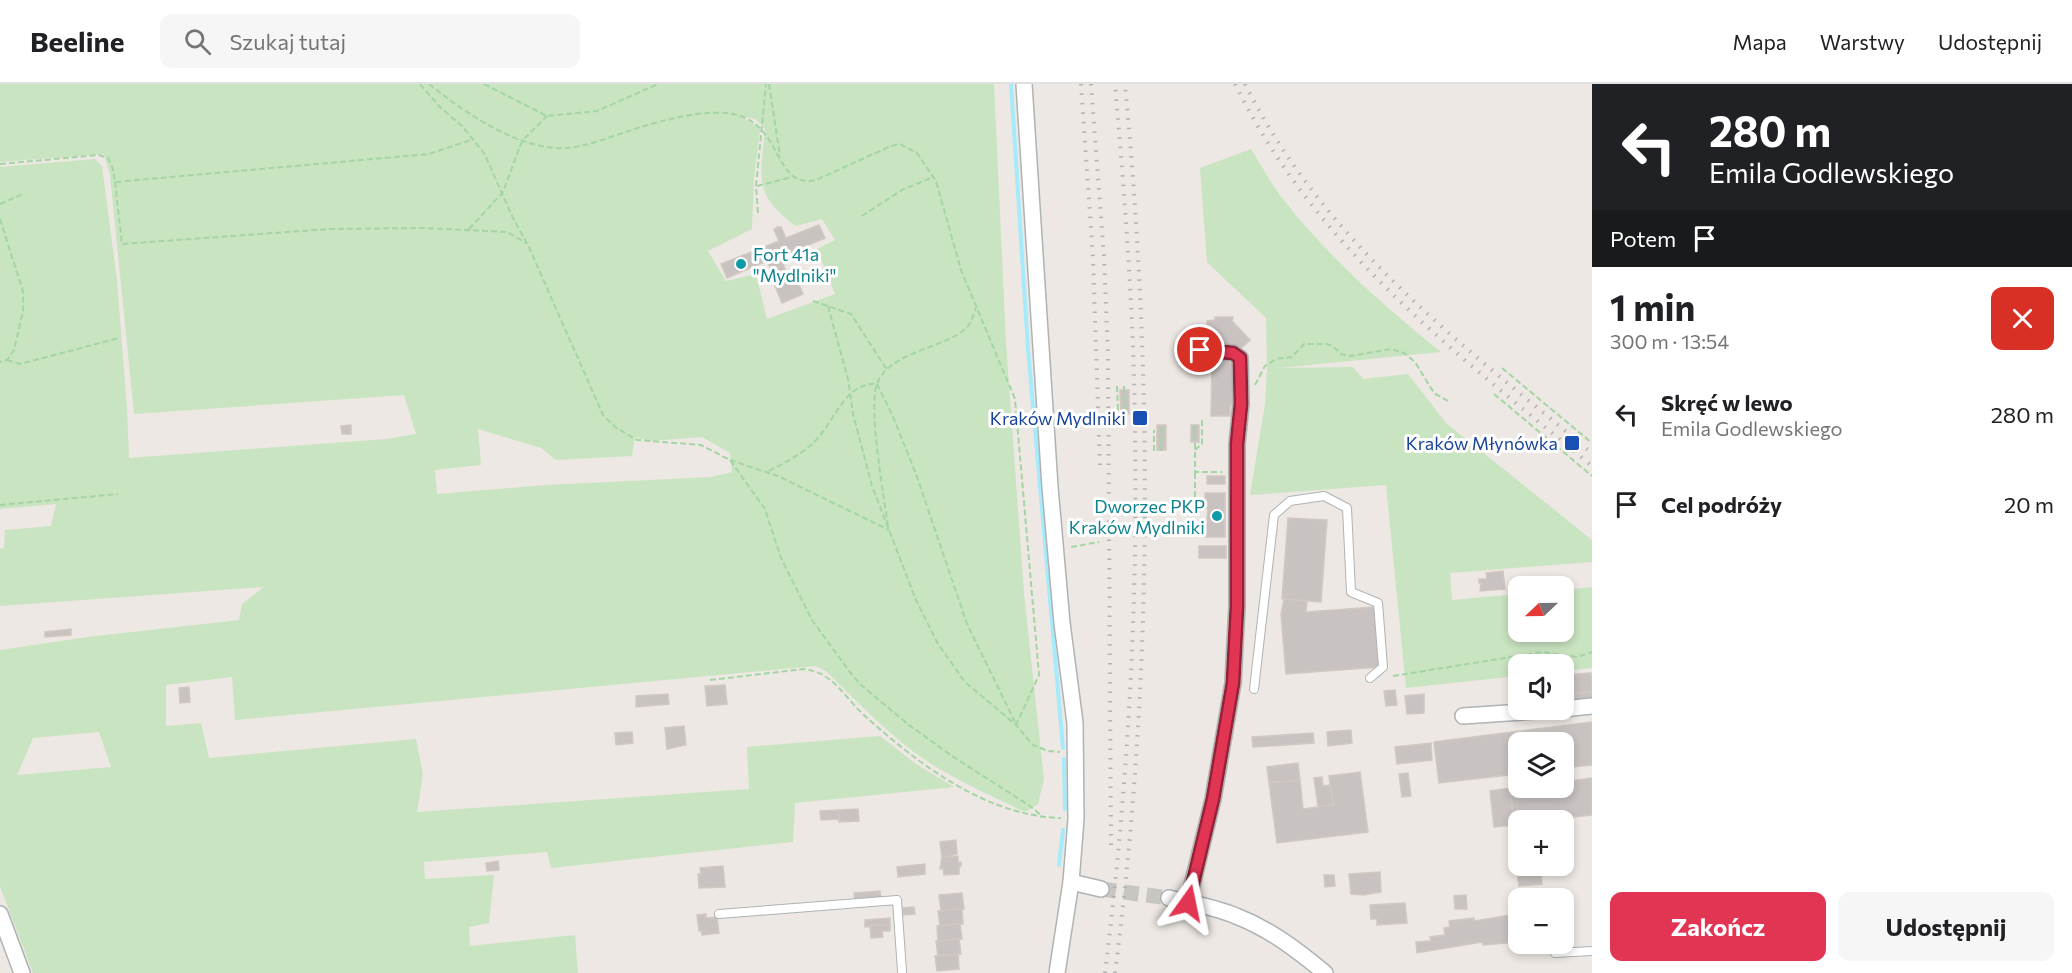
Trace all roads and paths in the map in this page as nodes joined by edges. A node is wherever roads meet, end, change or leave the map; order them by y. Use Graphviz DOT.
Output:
graph roads {
  1 [pos="420,84"];
  2 [pos="429,84"];
  3 [pos="484,84"];
  4 [pos="658,84"];
  5 [pos="768,84"];
  6 [pos="1024,84"];
  7 [pos="547,116"];
  8 [pos="762,128"];
  9 [pos="474,139"];
  10 [pos="522,141"];
  11 [pos="781,162"];
  12 [pos="0,164"];
  13 [pos="933,176"];
  14 [pos="792,177"];
  15 [pos="115,182"];
  16 [pos="756,186"];
  17 [pos="503,192"];
  18 [pos="23,194"];
  19 [pos="0,204"];
  20 [pos="758,213"];
  21 [pos="862,216"];
  22 [pos="0,219"];
  23 [pos="468,230"];
  24 [pos="528,245"];
  25 [pos="813,302"];
  26 [pos="828,306"];
  27 [pos="976,308"];
  28 [pos="118,338"];
  29 [pos="1200,350"];
  30 [pos="7,360"];
  31 [pos="0,362"];
  32 [pos="1502,368"];
  33 [pos="887,370"];
  34 [pos="1262,374"];
  35 [pos="877,384"];
  36 [pos="1118,386"];
  37 [pos="1124,386"];
  38 [pos="850,392"];
  39 [pos="1494,394"];
  40 [pos="1448,401"];
  41 [pos="1118,410"];
  42 [pos="1125,414"];
  43 [pos="1202,418"];
  44 [pos="1161,425"];
  45 [pos="1195,425"];
  46 [pos="1154,430"];
  47 [pos="1592,443"];
  48 [pos="1195,450"];
  49 [pos="1154,451"];
  50 [pos="1161,451"];
  51 [pos="730,460"];
  52 [pos="768,472"];
  53 [pos="1195,472"];
  54 [pos="1231,472"];
  55 [pos="1592,476"];
  56 [pos="117,494"];
  57 [pos="0,505"];
  58 [pos="1195,524"];
  59 [pos="889,530"];
  60 [pos="1099,542"];
  61 [pos="1071,547"];
  62 [pos="1592,652"];
  63 [pos="1393,676"];
  64 [pos="1370,678"];
  65 [pos="710,680"];
  66 [pos="1254,689"];
  67 [pos="1592,706"];
  68 [pos="1574,708"];
  69 [pos="1508,713"];
  70 [pos="1462,716"];
  71 [pos="1235,719"];
  72 [pos="1016,725"];
  73 [pos="1225,731"];
  74 [pos="1075,749"];
  75 [pos="1043,818"];
  76 [pos="1076,819"];
  77 [pos="1071,882"];
  78 [pos="1101,889"];
  79 [pos="1169,898"];
  80 [pos="1188,903"];
  81 [pos="0,914"];
  82 [pos="719,914"];
  83 [pos="1574,951"];
  84 [pos="1592,951"];
  85 [pos="902,970"];
  86 [pos="22,973"];
  87 [pos="1057,973"];
  88 [pos="1325,973"];
  1 -- 9 [label="path"];
  2 -- 10 [label="path"];
  3 -- 7 [label="path"];
  4 -- 7 [label="path"];
  5 -- 8 [label="path"];
  5 -- 11 [label="path"];
  6 -- 74 [label="street"];
  7 -- 10 [label="path"];
  8 -- 10 [label="path"];
  8 -- 11 [label="path"];
  8 -- 16 [label="path"];
  9 -- 15 [label="path"];
  9 -- 17 [label="path"];
  10 -- 17 [label="path"];
  11 -- 14 [label="path"];
  12 -- 15 [label="path"];
  13 -- 14 [label="path"];
  13 -- 21 [label="path"];
  13 -- 27 [label="path"];
  14 -- 16 [label="path"];
  15 -- 23 [label="path"];
  16 -- 20 [label="path"];
  17 -- 23 [label="path"];
  17 -- 24 [label="path"];
  18 -- 19 [label="path"];
  22 -- 30 [label="path"];
  23 -- 24 [label="path"];
  24 -- 51 [label="path"];
  25 -- 26 [label="path"];
  26 -- 33 [label="path"];
  26 -- 38 [label="path"];
  27 -- 33 [label="path"];
  27 -- 72 [label="path"];
  28 -- 30 [label="path"];
  29 -- 73 [label="street"];
  30 -- 31 [label="path"];
  32 -- 47 [label="path"];
  33 -- 35 [label="path"];
  34 -- 40 [label="path"];
  35 -- 38 [label="path"];
  35 -- 59 [label="path"];
  35 -- 72 [label="path"];
  36 -- 41 [label="path"];
  37 -- 42 [label="path"];
  38 -- 52 [label="path"];
  38 -- 59 [label="path"];
  39 -- 55 [label="path"];
  43 -- 48 [label="path"];
  44 -- 50 [label="path"];
  45 -- 48 [label="path"];
  46 -- 49 [label="path"];
  48 -- 53 [label="path"];
  51 -- 52 [label="path"];
  51 -- 75 [label="path"];
  52 -- 59 [label="path"];
  53 -- 54 [label="path"];
  53 -- 58 [label="path"];
  56 -- 57 [label="path"];
  59 -- 72 [label="path"];
  60 -- 61 [label="path"];
  62 -- 63 [label="path"];
  64 -- 66 [label="lane"];
  65 -- 75 [label="path"];
  67 -- 68 [label="street"];
  69 -- 70 [label="street"];
  71 -- 73 [label="lane"];
  72 -- 74 [label="path"];
  73 -- 80 [label="street"];
  74 -- 76 [label="street"];
  75 -- 76 [label="path"];
  76 -- 77 [label="street"];
  77 -- 78 [label="street"];
  77 -- 87 [label="street"];
  79 -- 80 [label="street"];
  80 -- 88 [label="street"];
  81 -- 86 [label="street"];
  82 -- 85 [label="lane"];
  83 -- 84 [label="lane"];
}
